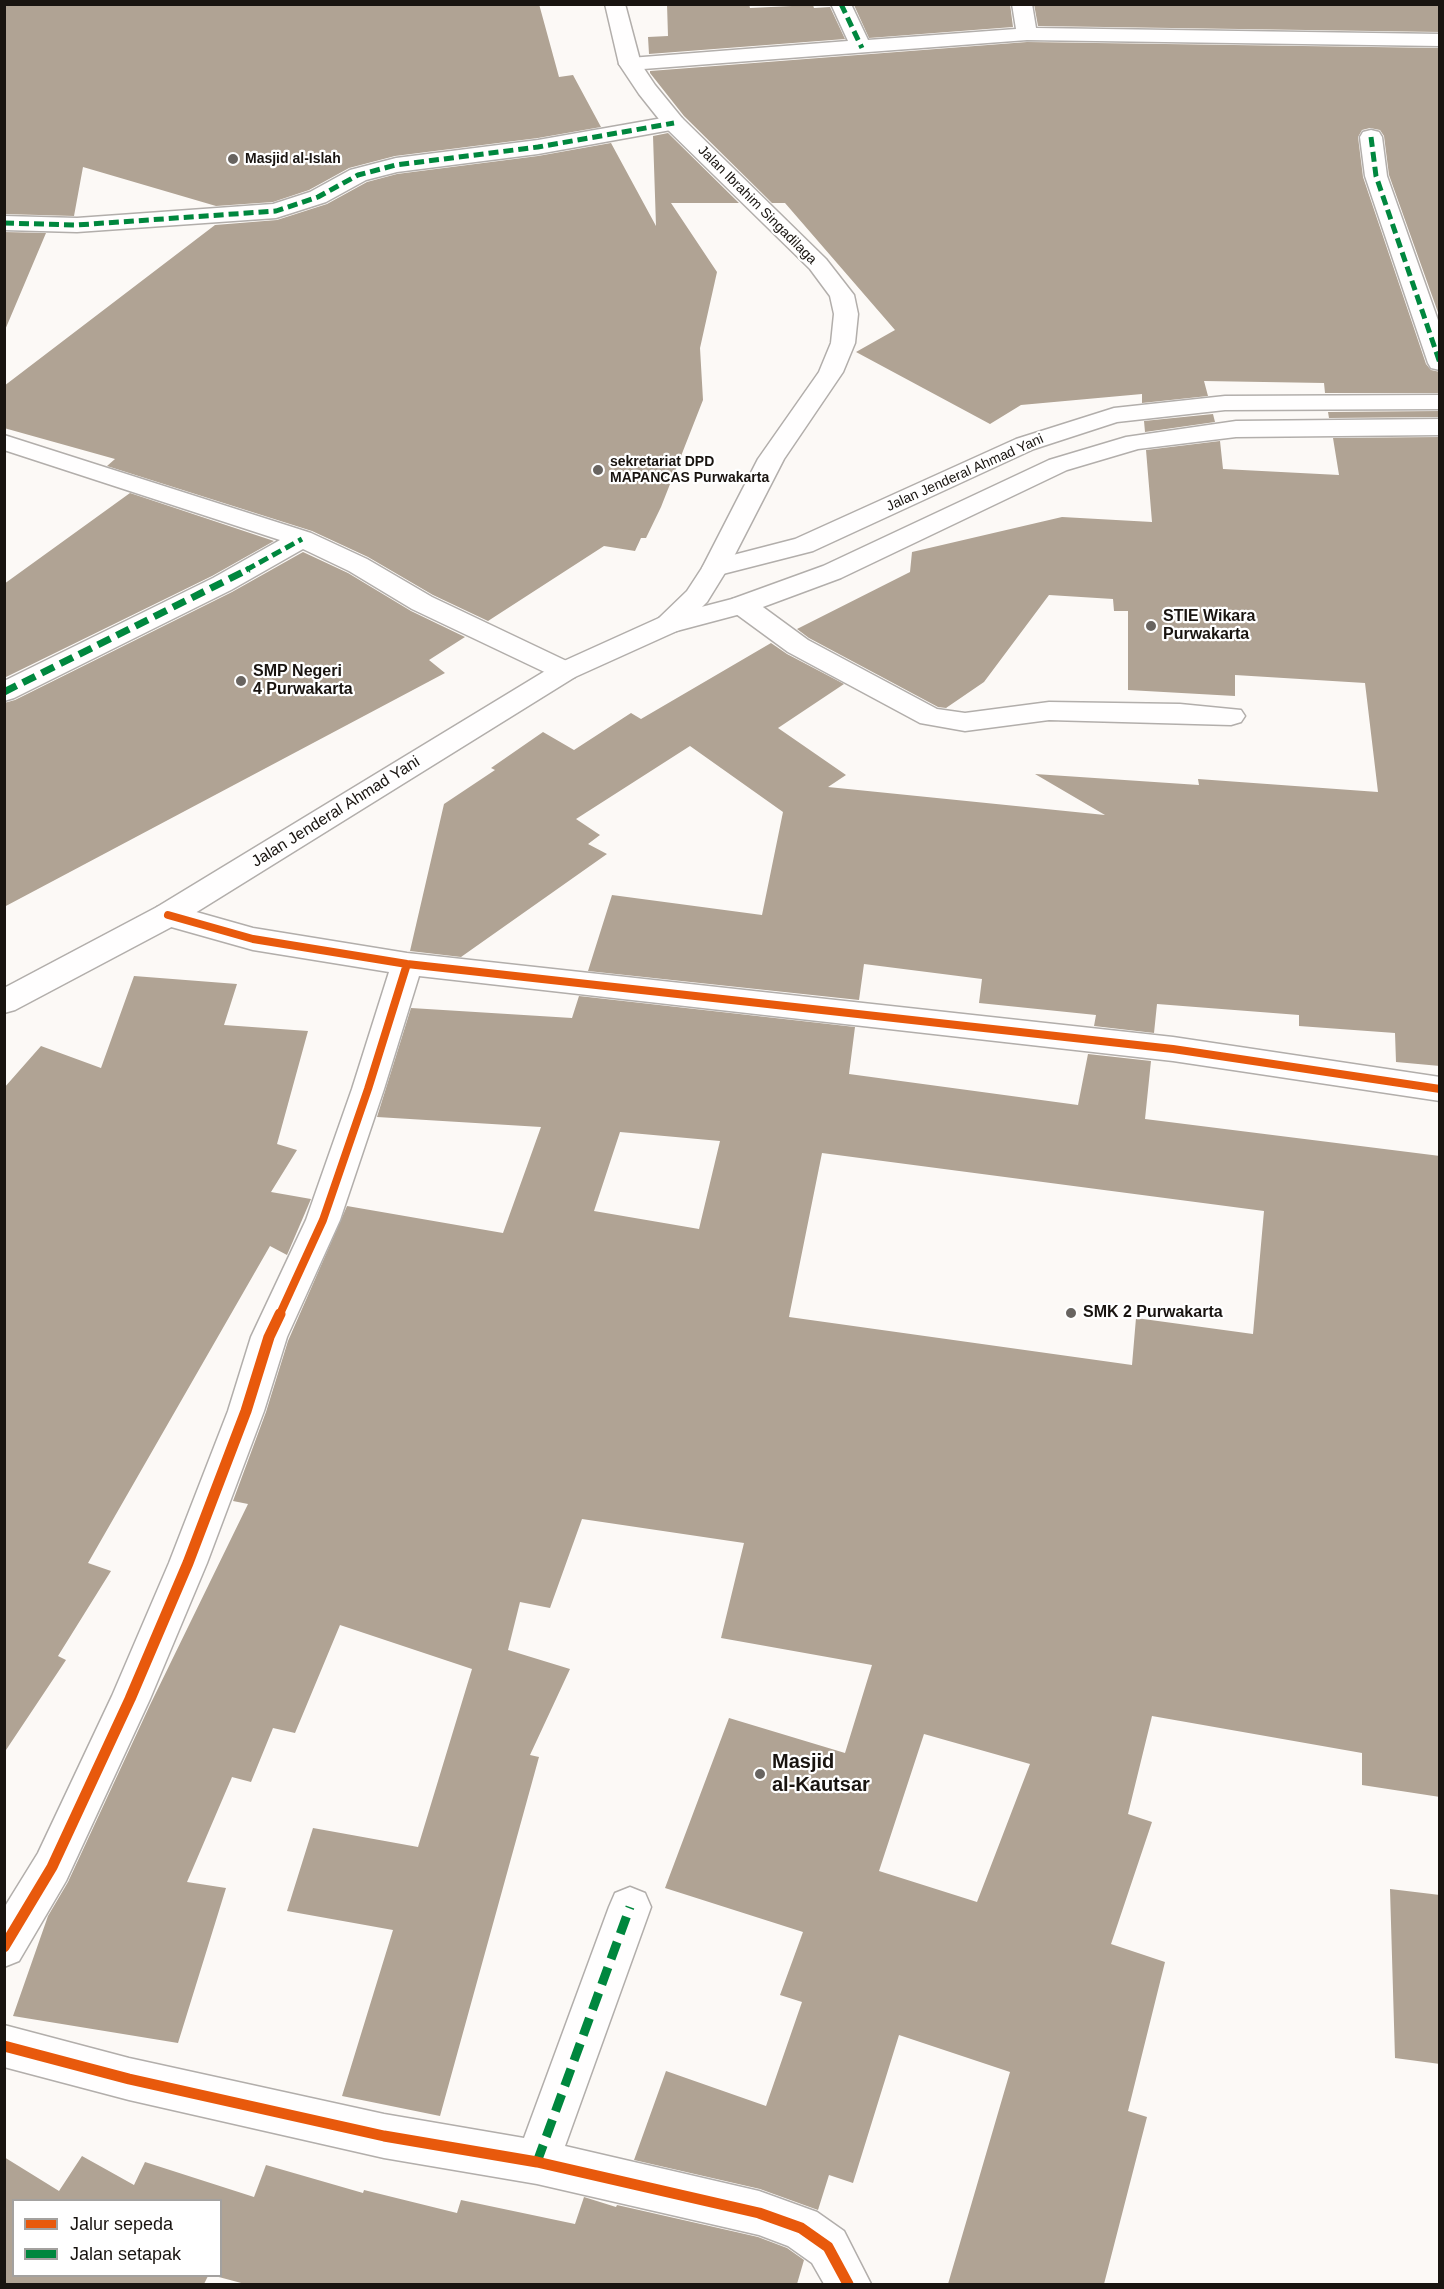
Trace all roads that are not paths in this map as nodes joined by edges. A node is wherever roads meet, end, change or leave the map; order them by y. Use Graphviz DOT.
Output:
graph roads {
  1 [pos="615,4"];
  2 [pos="842,4"];
  3 [pos="1022,4"];
  4 [pos="1020,34"];
  5 [pos="1440,40"];
  6 [pos="862,48"];
  7 [pos="630,64"];
  8 [pos="674,123"];
  9 [pos="1371,136"];
  10 [pos="4,223"];
  11 [pos="1440,363"];
  12 [pos="1440,402"];
  13 [pos="1330,403"];
  14 [pos="1440,427"];
  15 [pos="1338,428"];
  16 [pos="4,442"];
  17 [pos="1025,444"];
  18 [pos="1058,465"];
  19 [pos="302,538"];
  20 [pos="715,568"];
  21 [pos="742,605"];
  22 [pos="669,624"];
  23 [pos="565,671"];
  24 [pos="4,692"];
  25 [pos="1231,716"];
  26 [pos="168,915"];
  27 [pos="407,964"];
  28 [pos="4,1002"];
  29 [pos="1440,1089"];
  30 [pos="630,1907"];
  31 [pos="4,1947"];
  32 [pos="4,2046"];
  33 [pos="537,2162"];
  34 [pos="848,2284"];
  1 -- 7 [label="main road, Jalan Ibrahim Singadilaga"];
  2 -- 6 [label="main road"];
  3 -- 4 [label="main road"];
  4 -- 5 [label="main road"];
  4 -- 6 [label="main road"];
  6 -- 7 [label="main road"];
  7 -- 8 [label="main road, Jalan Ibrahim Singadilaga"];
  8 -- 10 [label="main road"];
  8 -- 20 [label="main road, Jalan Ibrahim Singadilaga"];
  9 -- 11 [label="main road"];
  12 -- 13 [label="main road, Jalan Jenderal Ahmad Yani"];
  13 -- 15 [label="main road"];
  13 -- 17 [label="main road, Jalan Jenderal Ahmad Yani"];
  14 -- 15 [label="main road, Jalan Jenderal Ahmad Yani"];
  15 -- 18 [label="main road, Jalan Jenderal Ahmad Yani"];
  16 -- 19 [label="main road"];
  17 -- 18 [label="main road"];
  17 -- 20 [label="main road, Jalan Jenderal Ahmad Yani"];
  18 -- 21 [label="main road, Jalan Jenderal Ahmad Yani"];
  19 -- 23 [label="main road"];
  19 -- 24 [label="main road"];
  20 -- 22 [label="main road, Jalan Jenderal Ahmad Yani"];
  21 -- 22 [label="main road, Jalan Jenderal Ahmad Yani"];
  21 -- 25 [label="main road"];
  22 -- 23 [label="main road, Jalan Jenderal Ahmad Yani"];
  23 -- 26 [label="main road, Jalan Jenderal Ahmad Yani"];
  26 -- 27 [label="main road"];
  26 -- 28 [label="main road, Jalan Jenderal Ahmad Yani"];
  27 -- 29 [label="main road"];
  27 -- 31 [label="main road"];
  30 -- 33 [label="main road"];
  32 -- 33 [label="main road"];
  33 -- 34 [label="main road"];
}
